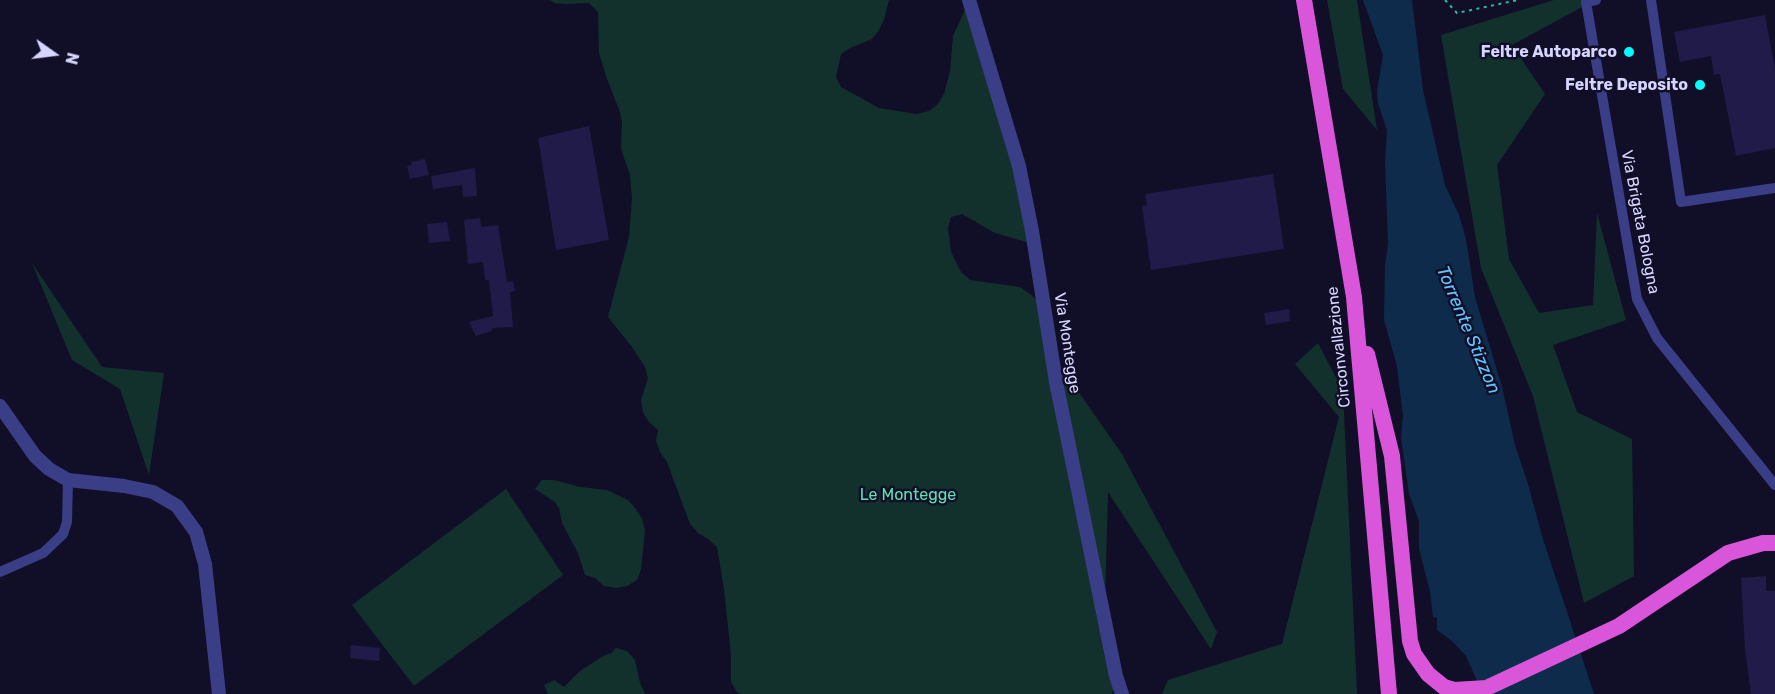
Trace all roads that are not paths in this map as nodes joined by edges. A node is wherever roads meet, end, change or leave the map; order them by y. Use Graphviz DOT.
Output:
graph roads {
  1 [pos="969,0"];
  2 [pos="1304,0"];
  3 [pos="1596,0"];
  4 [pos="1651,0"];
  5 [pos="1775,188"];
  6 [pos="1354,297"];
  7 [pos="0,405"];
  8 [pos="68,480"];
  9 [pos="1775,485"];
  10 [pos="1775,543"];
  11 [pos="0,572"];
  12 [pos="1480,692"];
  13 [pos="219,694"];
  14 [pos="1122,694"];
  15 [pos="1389,694"];
  1 -- 14 [label="street, Via Montegge"];
  2 -- 6 [label="highway, Circonvallazione"];
  3 -- 9 [label="street, Via Brigata Bologna"];
  4 -- 5 [label="street"];
  6 -- 12 [label="highway"];
  6 -- 15 [label="highway, Circonvallazione"];
  7 -- 8 [label="street"];
  8 -- 11 [label="street"];
  8 -- 13 [label="street"];
  10 -- 12 [label="highway"];
}
